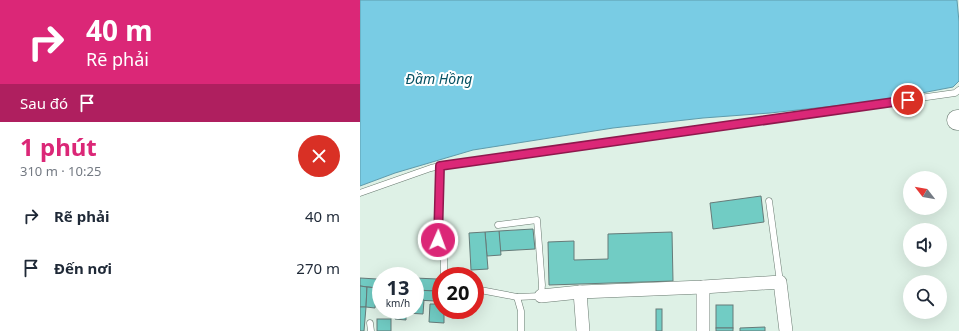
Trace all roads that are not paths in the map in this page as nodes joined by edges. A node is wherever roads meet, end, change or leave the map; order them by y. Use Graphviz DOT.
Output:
graph roads {
  1 [pos="959,90"];
  2 [pos="440,166"];
  3 [pos="360,193"];
  4 [pos="769,201"];
  5 [pos="498,225"];
  6 [pos="444,267"];
  7 [pos="780,282"];
  8 [pos="703,287"];
  9 [pos="484,291"];
  10 [pos="580,292"];
  11 [pos="541,296"];
  12 [pos="517,297"];
  13 [pos="370,323"];
  14 [pos="371,331"];
  15 [pos="521,331"];
  16 [pos="583,331"];
  17 [pos="703,331"];
  18 [pos="786,331"];
  1 -- 2 [label="lane"];
  2 -- 3 [label="lane"];
  2 -- 6 [label="lane"];
  4 -- 7 [label="lane"];
  5 -- 11 [label="lane"];
  7 -- 8 [label="street"];
  7 -- 18 [label="street"];
  8 -- 10 [label="street"];
  8 -- 17 [label="street"];
  9 -- 12 [label="lane"];
  10 -- 11 [label="street"];
  10 -- 16 [label="street"];
  11 -- 12 [label="lane"];
  12 -- 15 [label="lane"];
  13 -- 14 [label="lane"];
}
